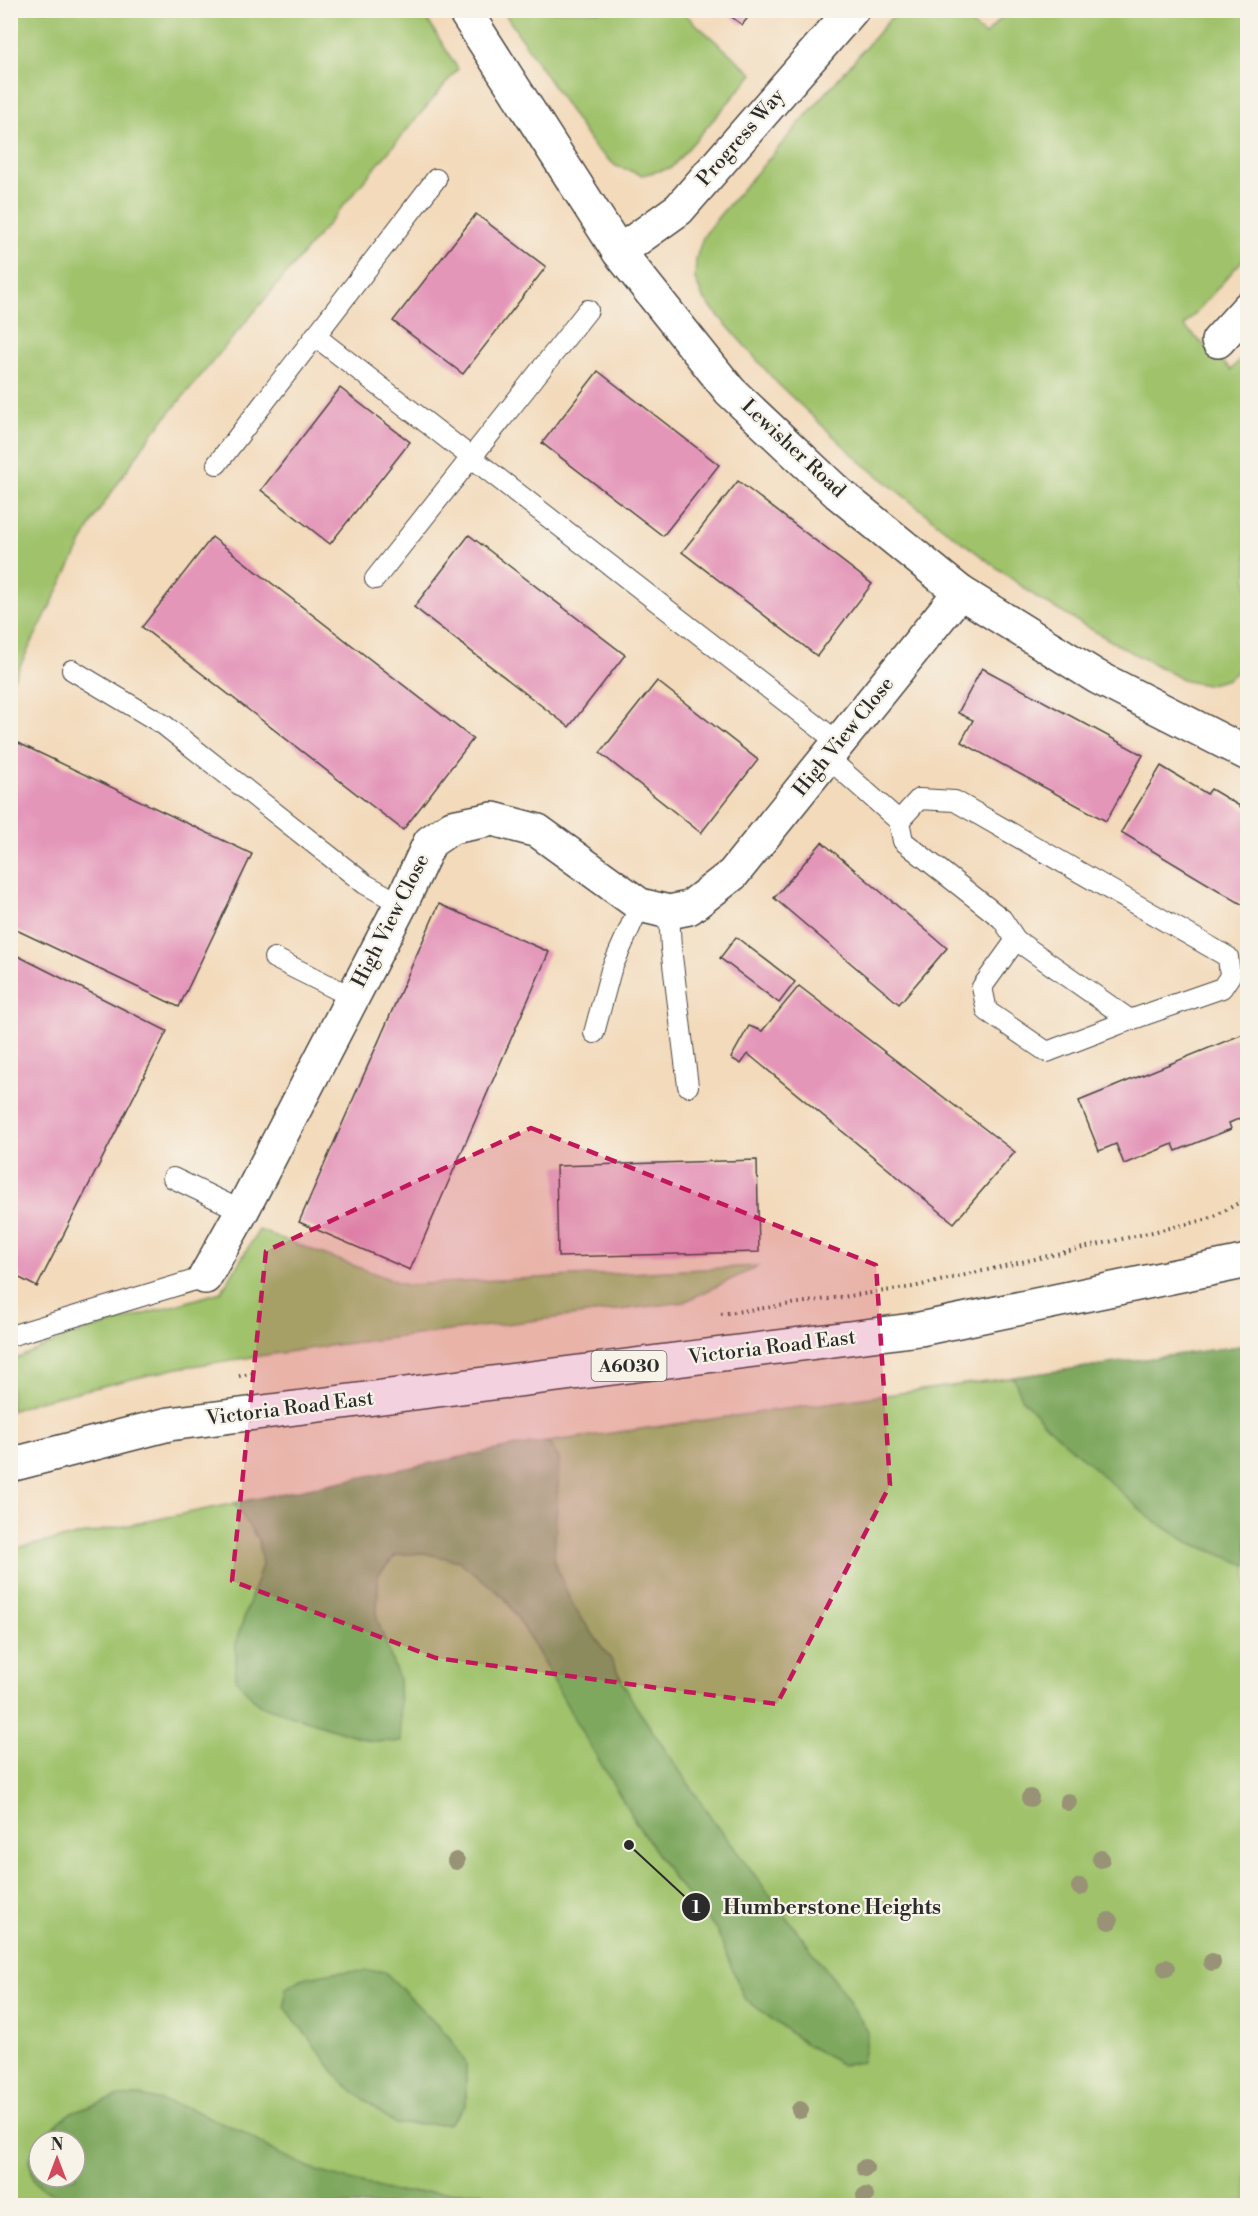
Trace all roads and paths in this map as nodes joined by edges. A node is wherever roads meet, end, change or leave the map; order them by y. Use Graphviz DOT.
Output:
graph roads {
  1 [pos="464,10"];
  2 [pos="852,10"];
  3 [pos="436,179"];
  4 [pos="619,252"];
  5 [pos="1248,308"];
  6 [pos="588,310"];
  7 [pos="315,336"];
  8 [pos="1218,341"];
  9 [pos="471,457"];
  10 [pos="217,464"];
  11 [pos="375,579"];
  12 [pos="960,592"];
  13 [pos="72,670"];
  14 [pos="1245,747"];
  15 [pos="833,750"];
  16 [pos="899,821"];
  17 [pos="400,904"];
  18 [pos="654,909"];
  19 [pos="1016,940"];
  20 [pos="274,958"];
  21 [pos="352,997"];
  22 [pos="1130,1020"];
  23 [pos="594,1033"];
  24 [pos="688,1086"];
  25 [pos="173,1178"];
  26 [pos="1248,1198"];
  27 [pos="242,1211"];
  28 [pos="1248,1261"];
  29 [pos="205,1277"];
  30 [pos="713,1315"];
  31 [pos="10,1336"];
  32 [pos="255,1373"];
  33 [pos="233,1377"];
  34 [pos="10,1465"];
  1 -- 4 [label="main road, Lewisher Road"];
  2 -- 4 [label="main road, Progress Way"];
  3 -- 7 [label="lane"];
  4 -- 12 [label="main road, Lewisher Road"];
  5 -- 8 [label="main road"];
  6 -- 9 [label="lane"];
  7 -- 9 [label="lane"];
  7 -- 10 [label="lane"];
  9 -- 11 [label="lane"];
  9 -- 15 [label="lane"];
  12 -- 14 [label="main road, Lewisher Road"];
  12 -- 15 [label="main road, High View Close"];
  13 -- 17 [label="lane"];
  15 -- 16 [label="lane"];
  15 -- 18 [label="main road, High View Close"];
  16 -- 19 [label="lane"];
  16 -- 22 [label="lane"];
  17 -- 18 [label="main road, High View Close"];
  17 -- 21 [label="main road, High View Close"];
  18 -- 23 [label="lane"];
  18 -- 24 [label="lane"];
  19 -- 22 [label="lane"];
  19 -- 22 [label="lane"];
  20 -- 21 [label="lane"];
  21 -- 27 [label="main road, High View Close"];
  25 -- 27 [label="lane"];
  26 -- 30 [label="path"];
  27 -- 29 [label="main road, High View Close"];
  28 -- 34 [label="main road, Victoria Road East / A6030"];
  29 -- 31 [label="lane"];
  32 -- 33 [label="path"];
}
